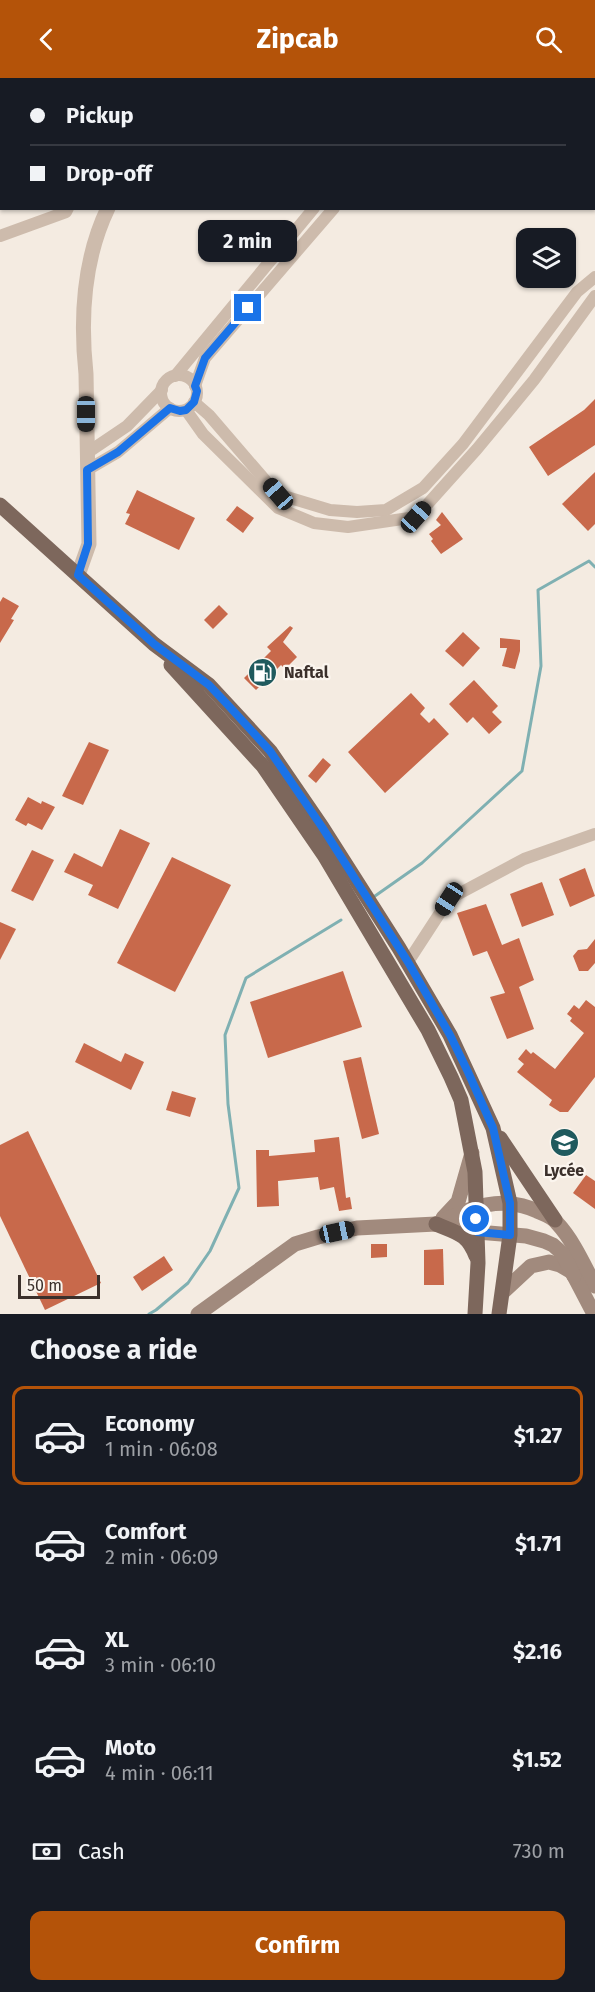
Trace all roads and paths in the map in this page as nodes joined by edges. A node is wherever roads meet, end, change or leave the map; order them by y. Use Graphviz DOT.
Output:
graph roads {
  1 [pos="67,210"];
  2 [pos="107,210"];
  3 [pos="312,210"];
  4 [pos="332,210"];
  5 [pos="0,236"];
  6 [pos="595,277"];
  7 [pos="595,296"];
  8 [pos="175,376"];
  9 [pos="195,386"];
  10 [pos="162,390"];
  11 [pos="190,406"];
  12 [pos="170,408"];
  13 [pos="87,453"];
  14 [pos="87,470"];
  15 [pos="0,505"];
  16 [pos="78,575"];
  17 [pos="154,644"];
  18 [pos="595,834"];
  19 [pos="408,962"];
  20 [pos="493,1128"];
  21 [pos="472,1153"];
  22 [pos="510,1203"];
  23 [pos="476,1206"];
  24 [pos="555,1220"];
  25 [pos="436,1224"];
  26 [pos="477,1232"];
  27 [pos="510,1235"];
  28 [pos="478,1263"];
  29 [pos="574,1276"];
  30 [pos="595,1286"];
  31 [pos="504,1292"];
  32 [pos="198,1314"];
  33 [pos="475,1314"];
  34 [pos="499,1314"];
  35 [pos="594,1314"];
  1 -- 5 [label="street"];
  2 -- 13 [label="street"];
  3 -- 8 [label="street"];
  4 -- 9 [label="street"];
  6 -- 11 [label="street"];
  7 -- 11 [label="street"];
  8 -- 9 [label="street"];
  8 -- 10 [label="street"];
  9 -- 11 [label="street"];
  10 -- 12 [label="street"];
  10 -- 13 [label="street"];
  11 -- 12 [label="street"];
  12 -- 14 [label="street"];
  13 -- 14 [label="street"];
  14 -- 16 [label="street"];
  15 -- 16 [label="main road"];
  16 -- 17 [label="main road"];
  17 -- 19 [label="main road"];
  17 -- 21 [label="main road"];
  18 -- 19 [label="street"];
  19 -- 20 [label="main road"];
  20 -- 22 [label="main road"];
  20 -- 24 [label="main road"];
  21 -- 23 [label="main road"];
  21 -- 25 [label="main road"];
  22 -- 23 [label="main road"];
  22 -- 24 [label="main road"];
  22 -- 27 [label="main road"];
  23 -- 25 [label="main road"];
  23 -- 26 [label="main road"];
  24 -- 30 [label="main road"];
  25 -- 26 [label="main road"];
  25 -- 28 [label="main road"];
  25 -- 32 [label="main road"];
  26 -- 27 [label="main road"];
  26 -- 28 [label="main road"];
  27 -- 29 [label="main road"];
  27 -- 31 [label="main road"];
  28 -- 33 [label="main road"];
  29 -- 31 [label="main road"];
  29 -- 35 [label="main road"];
  31 -- 34 [label="main road"];
}
